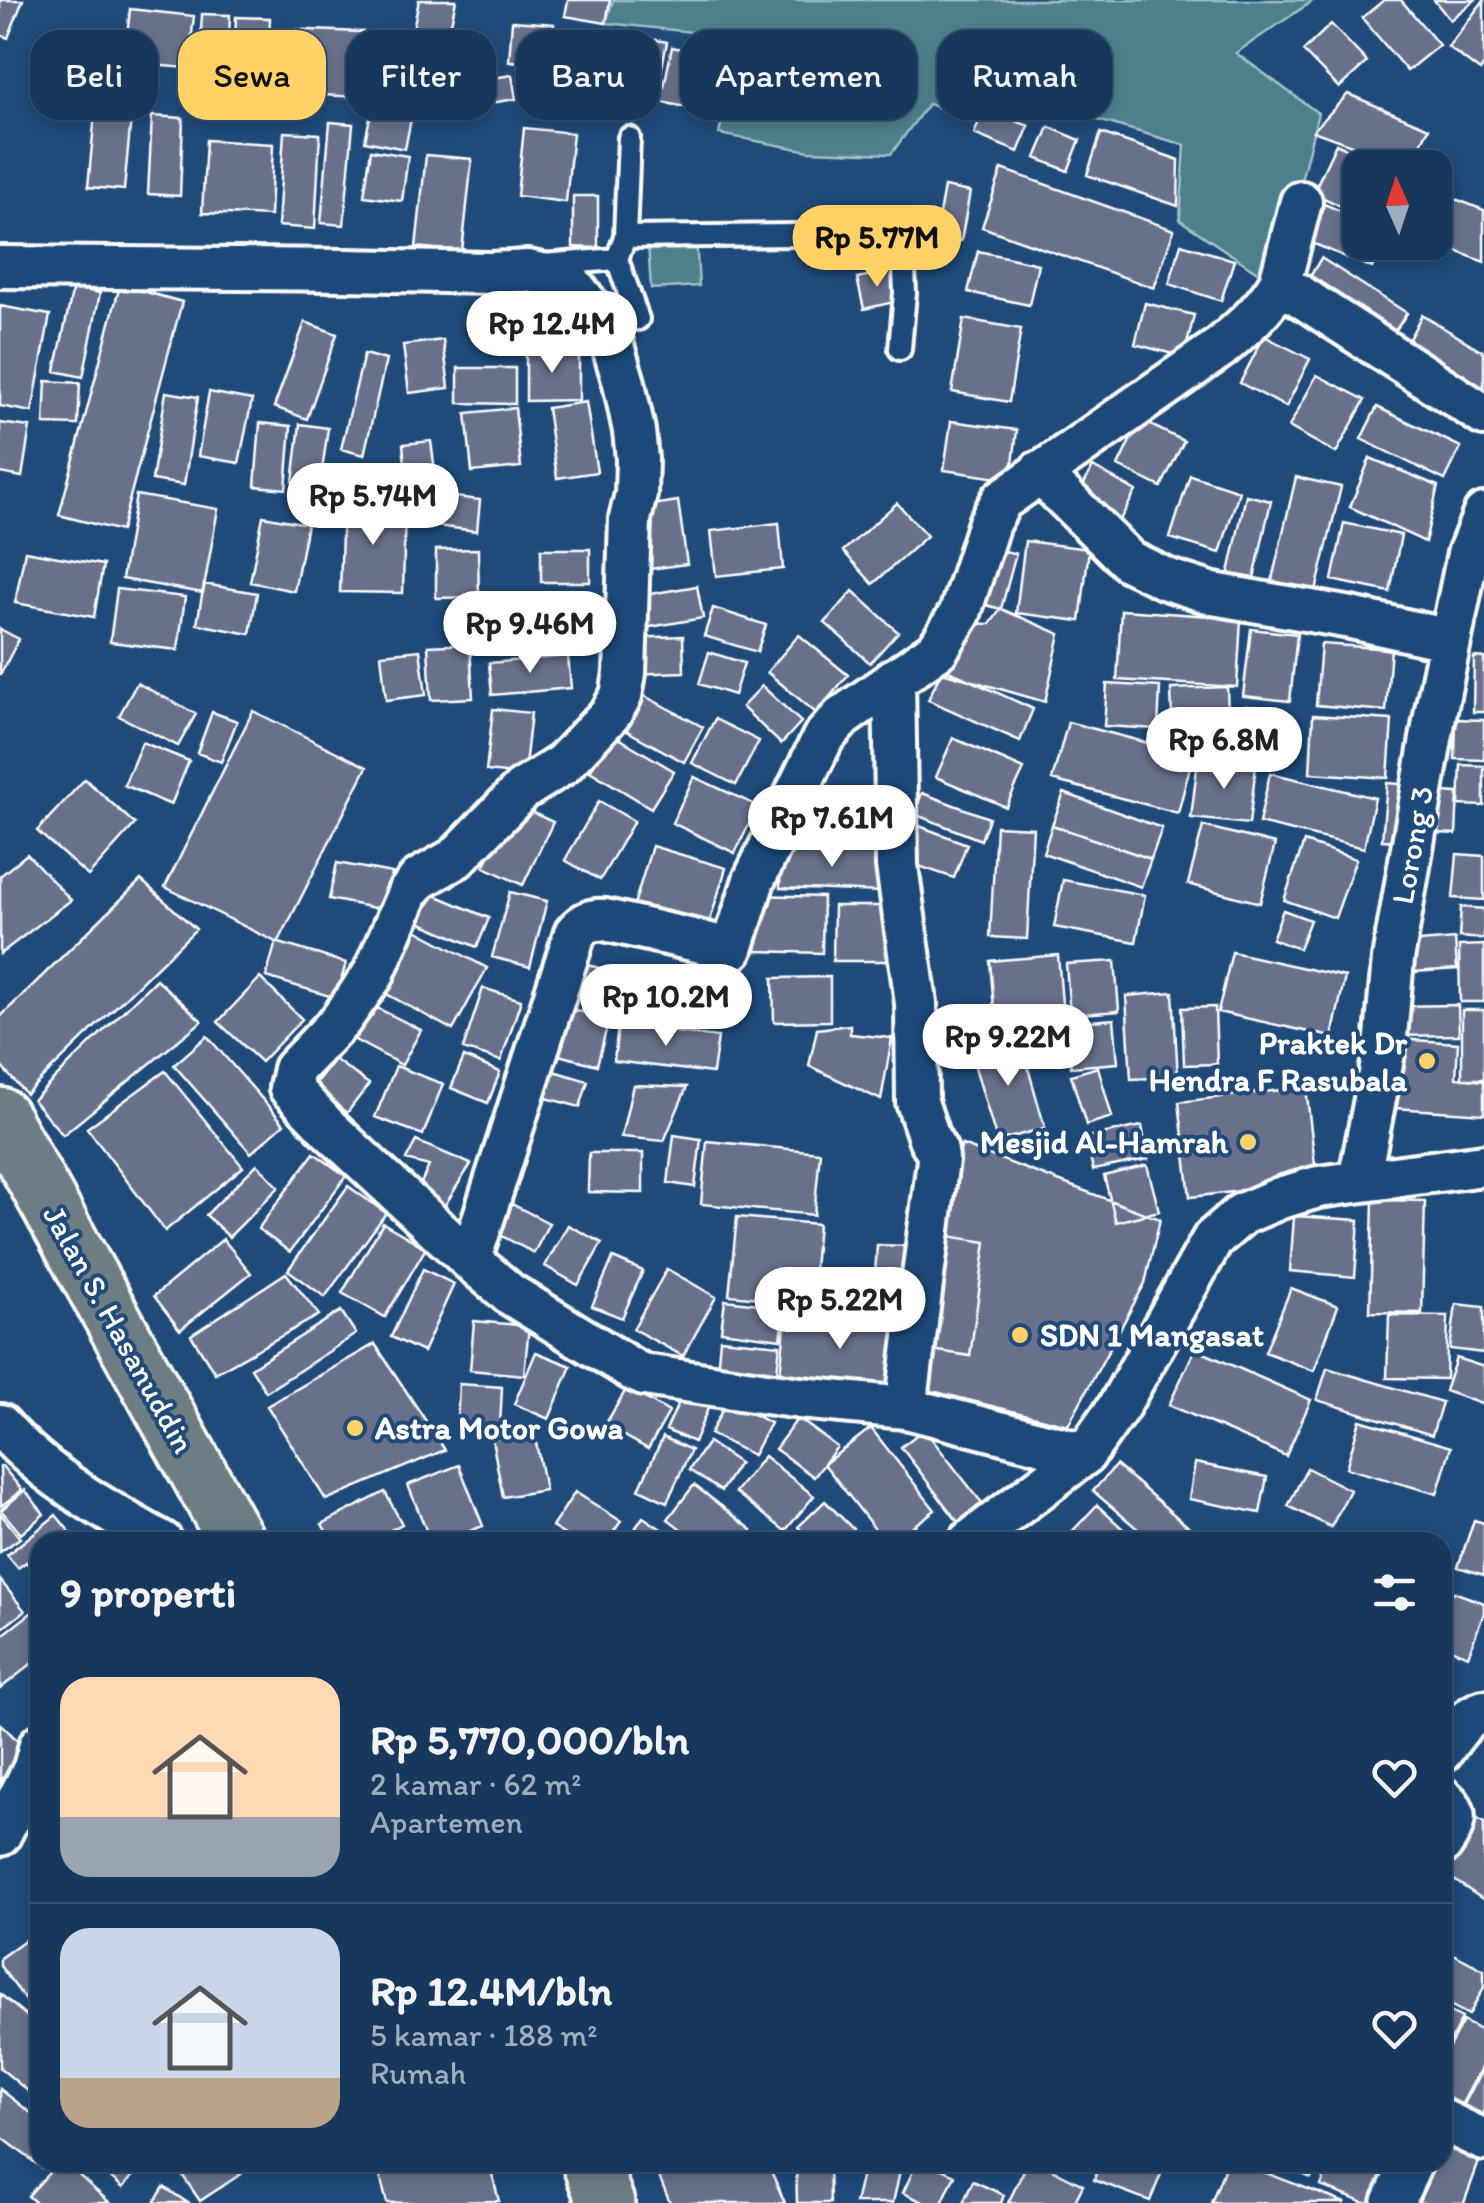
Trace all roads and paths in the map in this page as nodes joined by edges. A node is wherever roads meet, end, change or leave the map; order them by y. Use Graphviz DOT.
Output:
graph roads {
  1 [pos="628,138"];
  2 [pos="1301,202"];
  3 [pos="625,237"];
  4 [pos="616,259"];
  5 [pos="0,267"];
  6 [pos="528,271"];
  7 [pos="1280,283"];
  8 [pos="638,319"];
  9 [pos="900,349"];
  10 [pos="1484,415"];
  11 [pos="1039,472"];
  12 [pos="1484,514"];
  13 [pos="1450,640"];
  14 [pos="894,679"];
  15 [pos="5,1151"];
  16 [pos="1484,1165"];
  17 [pos="1359,1180"];
  18 [pos="470,1260"];
  19 [pos="906,1408"];
  20 [pos="0,1425"];
  21 [pos="1085,1454"];
  22 [pos="144,1532"];
  23 [pos="211,1532"];
  24 [pos="231,1532"];
  25 [pos="982,1532"];
  26 [pos="1484,1711"];
  27 [pos="1452,1738"];
  28 [pos="30,1776"];
  29 [pos="0,1835"];
  30 [pos="1452,2125"];
  31 [pos="1484,2140"];
  32 [pos="557,2172"];
  33 [pos="594,2172"];
  34 [pos="1407,2172"];
  35 [pos="568,2203"];
  36 [pos="606,2203"];
  37 [pos="1393,2203"];
  1 -- 3 [label="lane"];
  2 -- 7 [label="street"];
  3 -- 4 [label="lane"];
  3 -- 9 [label="lane"];
  4 -- 6 [label="lane"];
  4 -- 8 [label="lane"];
  5 -- 6 [label="street"];
  6 -- 18 [label="street"];
  7 -- 10 [label="street"];
  7 -- 11 [label="street"];
  11 -- 13 [label="street"];
  11 -- 14 [label="street"];
  12 -- 13 [label="street, Lorong 3"];
  13 -- 17 [label="street, Lorong 3"];
  14 -- 18 [label="street"];
  14 -- 19 [label="street"];
  15 -- 23 [label="highway, Jalan S. Hasanuddin"];
  15 -- 24 [label="highway, Jalan S. Hasanuddin"];
  16 -- 17 [label="street"];
  17 -- 21 [label="street"];
  18 -- 19 [label="street"];
  19 -- 21 [label="street"];
  20 -- 22 [label="street"];
  21 -- 25 [label="street"];
  26 -- 27 [label="street"];
  28 -- 29 [label="street"];
  30 -- 31 [label="street"];
  32 -- 35 [label="highway"];
  33 -- 36 [label="highway"];
  34 -- 37 [label="street"];
}
